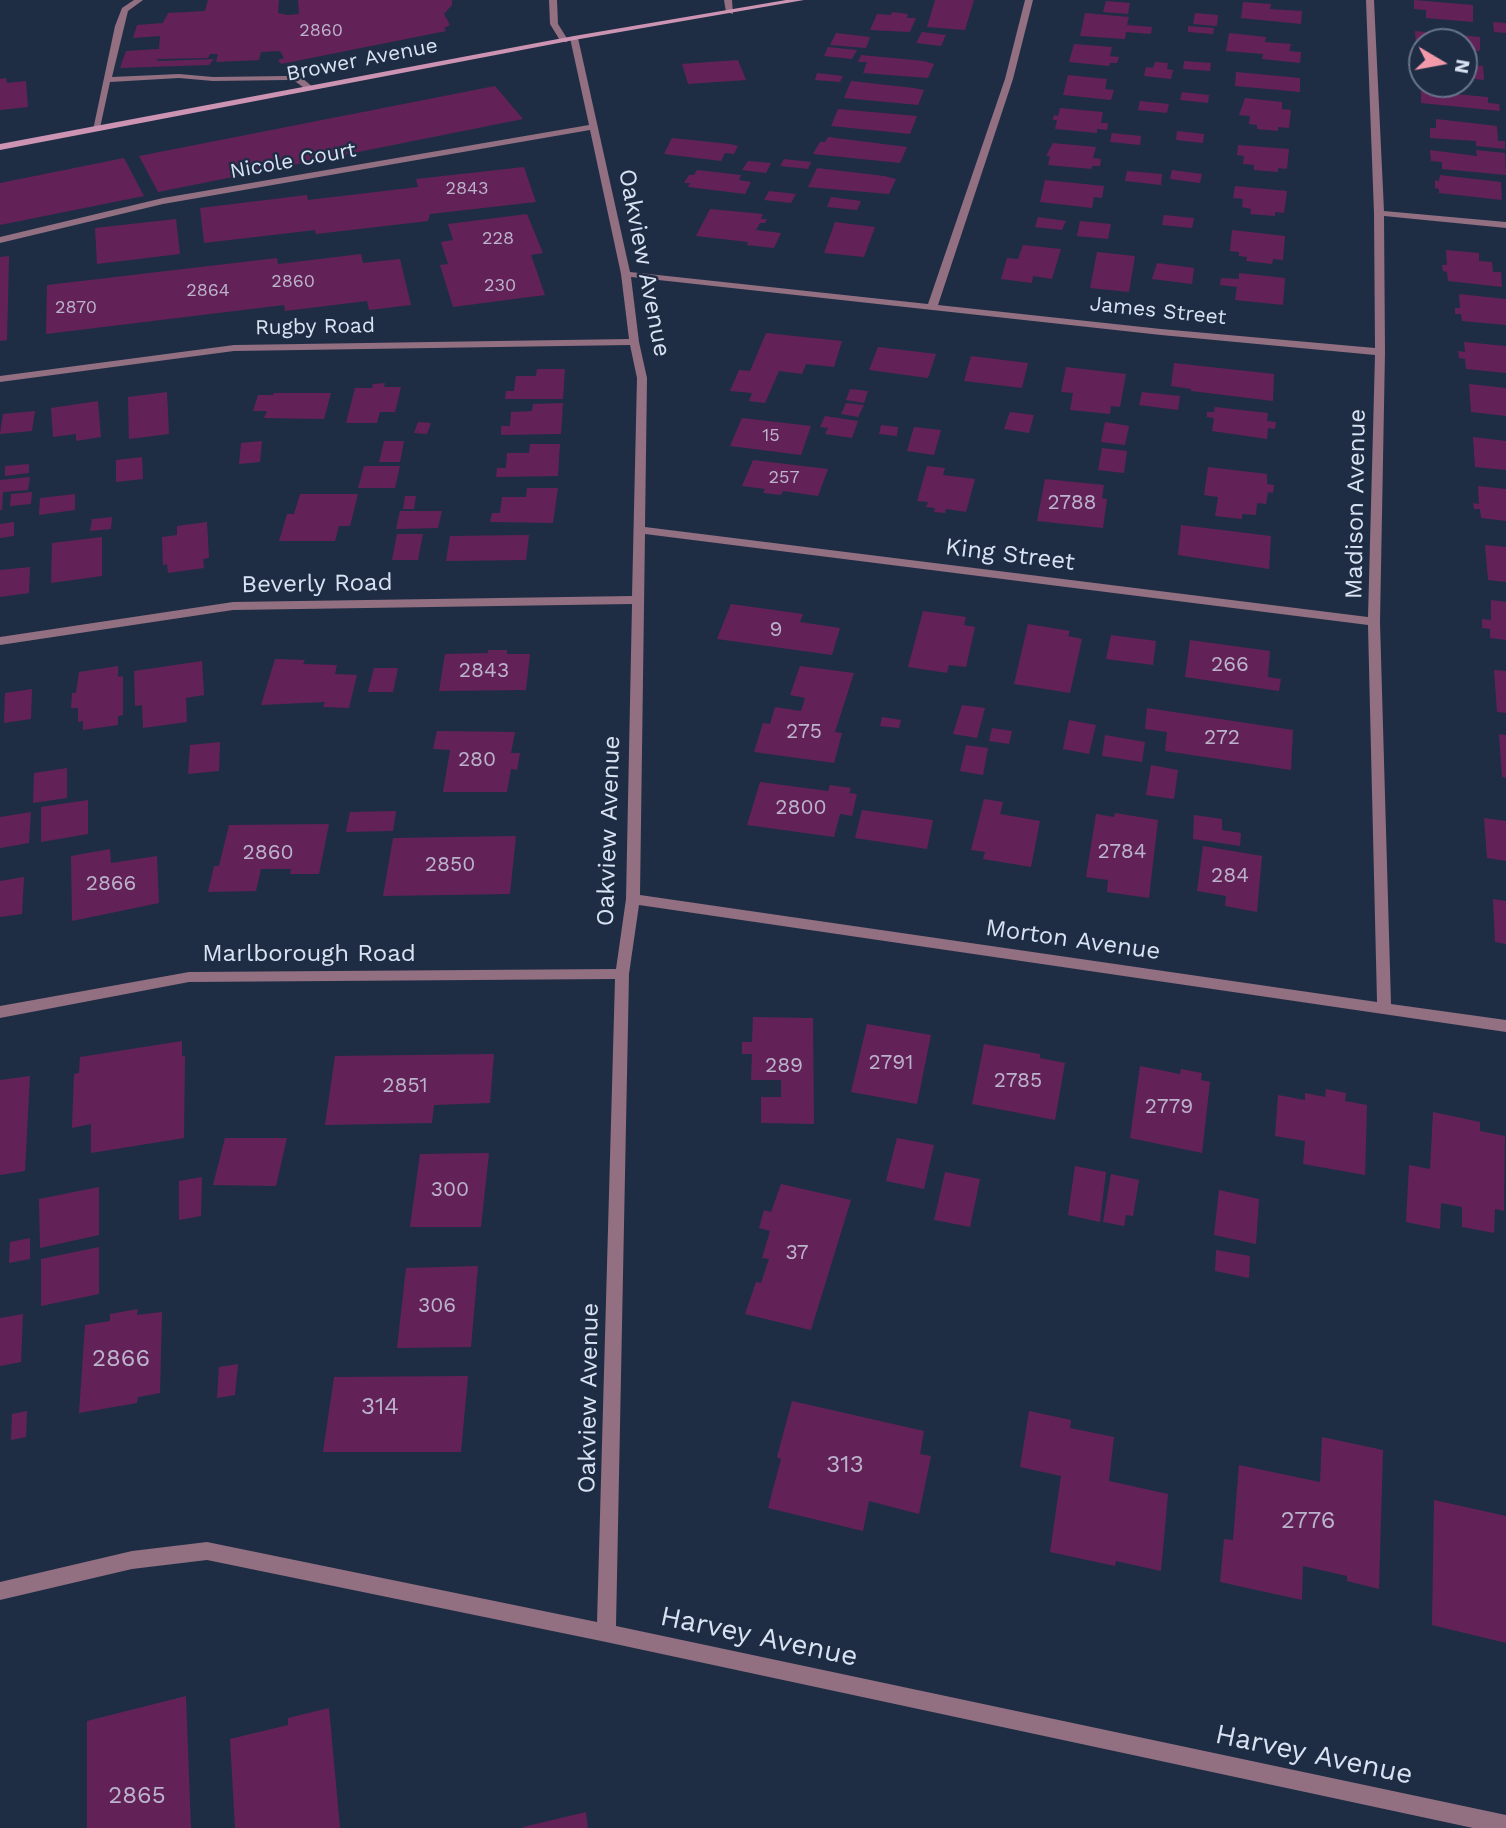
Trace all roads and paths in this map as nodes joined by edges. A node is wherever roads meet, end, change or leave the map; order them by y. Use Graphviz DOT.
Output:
graph roads {
  1 [pos="139,0"];
  2 [pos="553,0"];
  3 [pos="728,0"];
  4 [pos="754,0"];
  5 [pos="800,0"];
  6 [pos="1029,0"];
  7 [pos="1370,0"];
  8 [pos="730,12"];
  9 [pos="569,39"];
  10 [pos="108,80"];
  11 [pos="310,88"];
  12 [pos="594,127"];
  13 [pos="96,128"];
  14 [pos="0,147"];
  15 [pos="1379,213"];
  16 [pos="1506,225"];
  17 [pos="0,240"];
  18 [pos="626,274"];
  19 [pos="932,307"];
  20 [pos="634,342"];
  21 [pos="1380,352"];
  22 [pos="0,379"];
  23 [pos="640,530"];
  24 [pos="638,600"];
  25 [pos="1374,622"];
  26 [pos="0,642"];
  27 [pos="633,899"];
  28 [pos="622,974"];
  29 [pos="1384,1008"];
  30 [pos="0,1012"];
  31 [pos="1506,1026"];
  32 [pos="0,1591"];
  33 [pos="606,1633"];
  34 [pos="1506,1825"];
  1 -- 10 [label="street"];
  2 -- 9 [label="street, Oakview Avenue"];
  3 -- 8 [label="street"];
  4 -- 8 [label="main road, Brower Avenue"];
  5 -- 8 [label="main road, Brower Avenue"];
  6 -- 19 [label="street"];
  7 -- 15 [label="street, Madison Avenue"];
  8 -- 9 [label="main road, Brower Avenue"];
  9 -- 11 [label="main road, Brower Avenue"];
  9 -- 12 [label="street, Oakview Avenue"];
  10 -- 11 [label="street"];
  10 -- 13 [label="street"];
  11 -- 13 [label="main road, Brower Avenue"];
  12 -- 17 [label="street, Nicole Court"];
  12 -- 18 [label="street, Oakview Avenue"];
  13 -- 14 [label="main road, Brower Avenue"];
  15 -- 16 [label="street"];
  15 -- 21 [label="street, Madison Avenue"];
  18 -- 19 [label="street, James Street"];
  18 -- 20 [label="street, Oakview Avenue"];
  19 -- 21 [label="street, James Street"];
  20 -- 22 [label="street, Rugby Road"];
  20 -- 23 [label="street, Oakview Avenue"];
  21 -- 25 [label="street, Madison Avenue"];
  23 -- 24 [label="street, Oakview Avenue"];
  23 -- 25 [label="street, King Street"];
  24 -- 26 [label="street, Beverly Road"];
  24 -- 27 [label="street, Oakview Avenue"];
  25 -- 29 [label="street, Madison Avenue"];
  27 -- 28 [label="street, Oakview Avenue"];
  27 -- 29 [label="street, Morton Avenue"];
  28 -- 30 [label="street, Marlborough Road"];
  28 -- 33 [label="street, Oakview Avenue"];
  29 -- 31 [label="street, Morton Avenue"];
  32 -- 33 [label="street, Harvey Avenue"];
  33 -- 34 [label="street, Harvey Avenue"];
}
